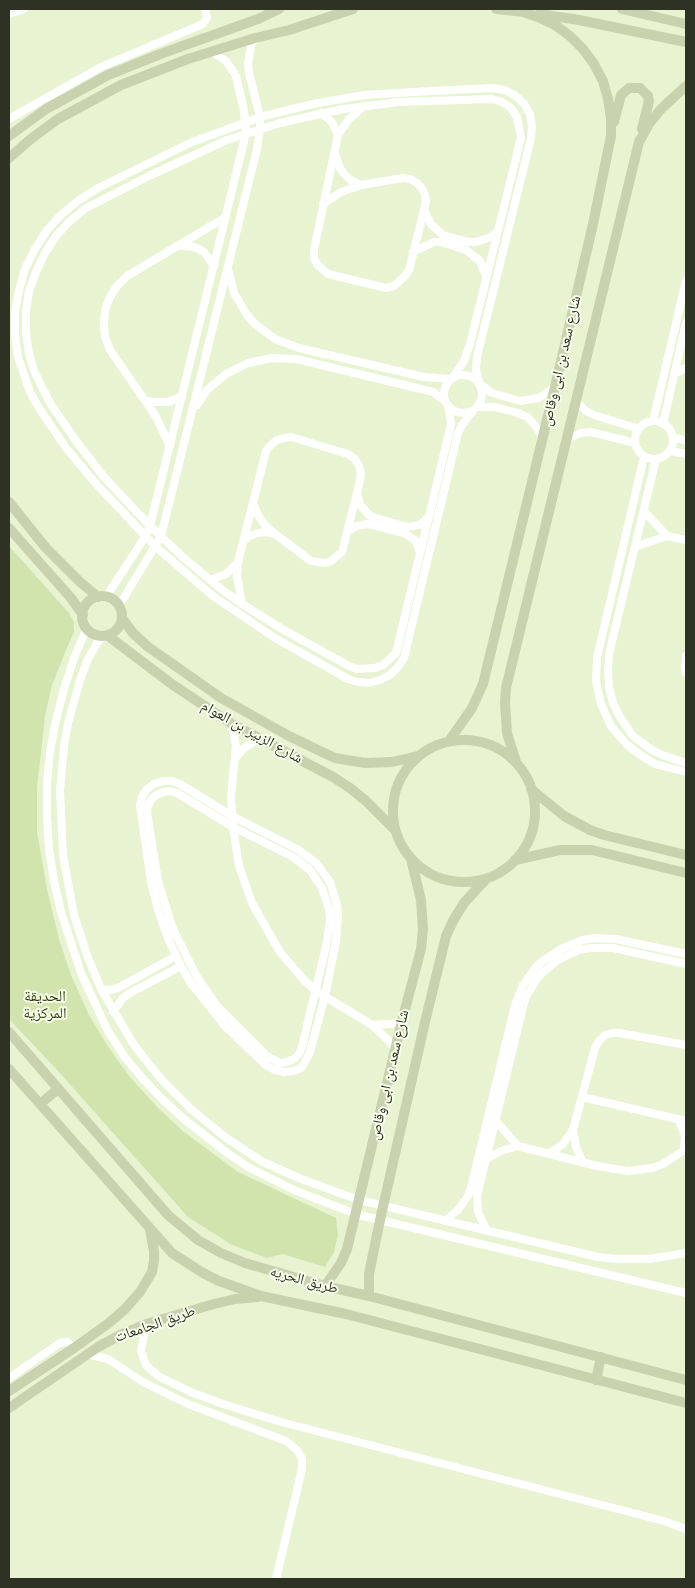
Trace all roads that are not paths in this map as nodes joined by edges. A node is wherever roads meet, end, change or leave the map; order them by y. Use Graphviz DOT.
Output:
graph roads {
  1 [pos="24,9"];
  2 [pos="205,9"];
  3 [pos="279,9"];
  4 [pos="353,9"];
  5 [pos="496,9"];
  6 [pos="622,9"];
  7 [pos="520,11"];
  8 [pos="9,14"];
  9 [pos="686,24"];
  10 [pos="255,38"];
  11 [pos="686,42"];
  12 [pos="212,52"];
  13 [pos="686,86"];
  14 [pos="431,90"];
  15 [pos="432,101"];
  16 [pos="365,106"];
  17 [pos="320,113"];
  18 [pos="260,117"];
  19 [pos="9,120"];
  20 [pos="246,122"];
  21 [pos="260,129"];
  22 [pos="246,133"];
  23 [pos="338,135"];
  24 [pos="9,136"];
  25 [pos="611,136"];
  26 [pos="639,142"];
  27 [pos="335,150"];
  28 [pos="9,158"];
  29 [pos="360,185"];
  30 [pos="98,188"];
  31 [pos="104,198"];
  32 [pos="324,204"];
  33 [pos="424,209"];
  34 [pos="226,217"];
  35 [pos="498,232"];
  36 [pos="455,242"];
  37 [pos="178,246"];
  38 [pos="413,252"];
  39 [pos="214,266"];
  40 [pos="228,268"];
  41 [pos="486,277"];
  42 [pos="686,281"];
  43 [pos="205,302"];
  44 [pos="218,306"];
  45 [pos="686,323"];
  46 [pos="685,338"];
  47 [pos="29,354"];
  48 [pos="18,357"];
  49 [pos="686,368"];
  50 [pos="675,373"];
  51 [pos="452,378"];
  52 [pos="479,383"];
  53 [pos="555,387"];
  54 [pos="182,396"];
  55 [pos="145,400"];
  56 [pos="575,400"];
  57 [pos="446,403"];
  58 [pos="475,409"];
  59 [pos="193,410"];
  60 [pos="653,421"];
  61 [pos="663,424"];
  62 [pos="639,429"];
  63 [pos="672,437"];
  64 [pos="542,440"];
  65 [pos="566,440"];
  66 [pos="686,441"];
  67 [pos="635,443"];
  68 [pos="170,446"];
  69 [pos="670,450"];
  70 [pos="686,454"];
  71 [pos="644,457"];
  72 [pos="656,459"];
  73 [pos="357,494"];
  74 [pos="9,502"];
  75 [pos="253,503"];
  76 [pos="644,512"];
  77 [pos="428,518"];
  78 [pos="388,525"];
  79 [pos="150,526"];
  80 [pos="9,528"];
  81 [pos="348,531"];
  82 [pos="275,534"];
  83 [pos="161,536"];
  84 [pos="667,536"];
  85 [pos="145,537"];
  86 [pos="686,540"];
  87 [pos="244,542"];
  88 [pos="156,547"];
  89 [pos="635,547"];
  90 [pos="420,552"];
  91 [pos="238,562"];
  92 [pos="210,580"];
  93 [pos="102,597"];
  94 [pos="408,601"];
  95 [pos="417,603"];
  96 [pos="242,604"];
  97 [pos="119,606"];
  98 [pos="83,615"];
  99 [pos="122,618"];
  100 [pos="87,628"];
  101 [pos="105,636"];
  102 [pos="686,656"];
  103 [pos="686,673"];
  104 [pos="232,724"];
  105 [pos="260,738"];
  106 [pos="449,741"];
  107 [pos="419,755"];
  108 [pos="236,757"];
  109 [pos="516,762"];
  110 [pos="686,763"];
  111 [pos="686,772"];
  112 [pos="531,789"];
  113 [pos="232,816"];
  114 [pos="232,828"];
  115 [pos="396,830"];
  116 [pos="686,855"];
  117 [pos="411,859"];
  118 [pos="515,860"];
  119 [pos="686,873"];
  120 [pos="487,878"];
  121 [pos="154,881"];
  122 [pos="686,954"];
  123 [pos="176,956"];
  124 [pos="686,964"];
  125 [pos="181,966"];
  126 [pos="101,989"];
  127 [pos="316,991"];
  128 [pos="325,996"];
  129 [pos="113,1012"];
  130 [pos="402,1021"];
  131 [pos="372,1025"];
  132 [pos="9,1032"];
  133 [pos="240,1037"];
  134 [pos="686,1045"];
  135 [pos="395,1049"];
  136 [pos="9,1069"];
  137 [pos="58,1089"];
  138 [pos="499,1089"];
  139 [pos="582,1097"];
  140 [pos="40,1104"];
  141 [pos="682,1120"];
  142 [pos="496,1121"];
  143 [pos="573,1130"];
  144 [pos="518,1146"];
  145 [pos="685,1150"];
  146 [pos="549,1154"];
  147 [pos="486,1159"];
  148 [pos="583,1163"];
  149 [pos="360,1200"];
  150 [pos="383,1206"];
  151 [pos="356,1214"];
  152 [pos="380,1220"];
  153 [pos="445,1221"];
  154 [pos="149,1229"];
  155 [pos="487,1231"];
  156 [pos="686,1253"];
  157 [pos="326,1286"];
  158 [pos="686,1293"];
  159 [pos="261,1296"];
  160 [pos="369,1296"];
  161 [pos="146,1324"];
  162 [pos="74,1348"];
  163 [pos="84,1357"];
  164 [pos="601,1358"];
  165 [pos="9,1378"];
  166 [pos="596,1380"];
  167 [pos="686,1380"];
  168 [pos="9,1391"];
  169 [pos="193,1393"];
  170 [pos="686,1403"];
  171 [pos="188,1404"];
  172 [pos="9,1408"];
  173 [pos="686,1529"];
  174 [pos="276,1579"];
  1 -- 8 [label="street"];
  2 -- 19 [label="street"];
  3 -- 24 [label="street"];
  4 -- 10 [label="street"];
  5 -- 7 [label="street"];
  6 -- 9 [label="street"];
  7 -- 11 [label="street"];
  7 -- 25 [label="street, شارع سعد بن ابى وقاص"];
  10 -- 12 [label="street"];
  10 -- 18 [label="street"];
  12 -- 20 [label="street"];
  12 -- 28 [label="street"];
  13 -- 26 [label="street, شارع سعد بن ابى وقاص"];
  14 -- 15 [label="street"];
  14 -- 18 [label="street"];
  14 -- 52 [label="street"];
  15 -- 16 [label="street"];
  15 -- 35 [label="street"];
  16 -- 17 [label="street"];
  16 -- 23 [label="street"];
  17 -- 21 [label="street"];
  17 -- 23 [label="street"];
  18 -- 20 [label="street"];
  18 -- 21 [label="street"];
  20 -- 22 [label="street"];
  20 -- 30 [label="street"];
  21 -- 22 [label="street"];
  21 -- 40 [label="street"];
  22 -- 31 [label="street"];
  22 -- 34 [label="street"];
  23 -- 27 [label="street"];
  25 -- 26 [label="street"];
  25 -- 53 [label="street, شارع سعد بن ابى وقاص"];
  26 -- 56 [label="street, شارع سعد بن ابى وقاص"];
  27 -- 29 [label="street"];
  27 -- 32 [label="street"];
  29 -- 32 [label="street"];
  29 -- 33 [label="street"];
  30 -- 31 [label="street"];
  30 -- 48 [label="street"];
  31 -- 47 [label="street"];
  32 -- 38 [label="street"];
  33 -- 36 [label="street"];
  33 -- 38 [label="street"];
  34 -- 37 [label="street"];
  34 -- 39 [label="street"];
  35 -- 36 [label="street"];
  35 -- 41 [label="street"];
  36 -- 38 [label="street"];
  36 -- 41 [label="street"];
  37 -- 39 [label="street"];
  37 -- 55 [label="street"];
  39 -- 43 [label="street"];
  40 -- 44 [label="street"];
  40 -- 51 [label="street"];
  41 -- 51 [label="street"];
  42 -- 60 [label="street"];
  43 -- 44 [label="street"];
  43 -- 54 [label="street"];
  44 -- 59 [label="street"];
  45 -- 46 [label="street"];
  46 -- 50 [label="street"];
  47 -- 48 [label="street"];
  47 -- 79 [label="street"];
  48 -- 85 [label="street"];
  49 -- 50 [label="street"];
  50 -- 61 [label="street"];
  51 -- 52 [label="street"];
  51 -- 57 [label="street"];
  52 -- 53 [label="street"];
  52 -- 58 [label="street"];
  53 -- 64 [label="street, شارع سعد بن ابى وقاص"];
  54 -- 55 [label="street"];
  54 -- 68 [label="street"];
  55 -- 68 [label="street"];
  56 -- 62 [label="street"];
  56 -- 65 [label="street, شارع سعد بن ابى وقاص"];
  57 -- 58 [label="street"];
  57 -- 59 [label="street"];
  57 -- 77 [label="street"];
  58 -- 64 [label="street"];
  58 -- 95 [label="street"];
  59 -- 83 [label="street"];
  60 -- 61 [label="street"];
  60 -- 62 [label="street"];
  61 -- 63 [label="street"];
  62 -- 67 [label="street"];
  63 -- 66 [label="street"];
  63 -- 69 [label="street"];
  64 -- 106 [label="street, شارع سعد بن ابى وقاص"];
  65 -- 67 [label="street"];
  65 -- 109 [label="street, شارع سعد بن ابى وقاص"];
  67 -- 71 [label="street"];
  68 -- 79 [label="street"];
  69 -- 70 [label="street"];
  69 -- 72 [label="street"];
  71 -- 72 [label="street"];
  71 -- 111 [label="street"];
  72 -- 76 [label="street"];
  73 -- 75 [label="street"];
  73 -- 78 [label="street"];
  73 -- 81 [label="street"];
  74 -- 93 [label="street"];
  75 -- 82 [label="street"];
  75 -- 87 [label="street"];
  76 -- 84 [label="street"];
  76 -- 89 [label="street"];
  77 -- 78 [label="street"];
  77 -- 90 [label="street"];
  78 -- 81 [label="street"];
  78 -- 90 [label="street"];
  79 -- 83 [label="street"];
  79 -- 85 [label="street"];
  80 -- 98 [label="street"];
  81 -- 82 [label="street"];
  82 -- 87 [label="street"];
  83 -- 88 [label="street"];
  83 -- 92 [label="street"];
  84 -- 86 [label="street"];
  84 -- 89 [label="street"];
  85 -- 88 [label="street"];
  85 -- 93 [label="street"];
  87 -- 91 [label="street"];
  88 -- 95 [label="street"];
  88 -- 97 [label="street"];
  89 -- 110 [label="street"];
  90 -- 94 [label="street"];
  91 -- 92 [label="street"];
  91 -- 96 [label="street"];
  92 -- 96 [label="street"];
  93 -- 97 [label="street"];
  93 -- 98 [label="street"];
  94 -- 95 [label="street"];
  94 -- 96 [label="street"];
  97 -- 99 [label="street"];
  98 -- 100 [label="street"];
  99 -- 101 [label="street"];
  99 -- 107 [label="street, شارع الزبير بن العوام"];
  100 -- 101 [label="street"];
  100 -- 151 [label="street"];
  101 -- 104 [label="street, شارع الزبير بن العوام"];
  101 -- 126 [label="street"];
  102 -- 103 [label="street"];
  104 -- 105 [label="street, شارع الزبير بن العوام"];
  104 -- 108 [label="street"];
  105 -- 108 [label="street"];
  105 -- 115 [label="street, شارع الزبير بن العوام"];
  106 -- 107 [label="street"];
  106 -- 109 [label="street"];
  107 -- 115 [label="street"];
  108 -- 113 [label="street"];
  109 -- 112 [label="street"];
  112 -- 116 [label="street"];
  112 -- 118 [label="street"];
  113 -- 114 [label="street"];
  113 -- 121 [label="street"];
  113 -- 128 [label="street"];
  114 -- 121 [label="street"];
  114 -- 127 [label="street"];
  114 -- 127 [label="street"];
  115 -- 117 [label="street"];
  117 -- 120 [label="street"];
  117 -- 130 [label="street, شارع سعد بن ابى وقاص"];
  118 -- 119 [label="street"];
  118 -- 120 [label="street"];
  120 -- 150 [label="street, شارع سعد بن ابى وقاص"];
  121 -- 123 [label="street"];
  121 -- 133 [label="street"];
  122 -- 138 [label="street"];
  123 -- 125 [label="street"];
  123 -- 126 [label="street"];
  124 -- 138 [label="street"];
  125 -- 129 [label="street"];
  125 -- 133 [label="street"];
  126 -- 129 [label="street"];
  127 -- 128 [label="street"];
  127 -- 133 [label="street"];
  128 -- 131 [label="street"];
  128 -- 133 [label="street"];
  129 -- 149 [label="street"];
  130 -- 131 [label="street"];
  130 -- 135 [label="street, شارع سعد بن ابى وقاص"];
  131 -- 135 [label="street"];
  132 -- 137 [label="street, طريق الحريه"];
  134 -- 139 [label="street"];
  135 -- 149 [label="street, شارع سعد بن ابى وقاص"];
  136 -- 140 [label="street, طريق الحريه"];
  137 -- 140 [label="street"];
  137 -- 157 [label="street, طريق الحريه"];
  138 -- 142 [label="street"];
  138 -- 153 [label="street"];
  139 -- 141 [label="street"];
  139 -- 143 [label="street"];
  140 -- 154 [label="street, طريق الحريه"];
  141 -- 145 [label="street"];
  142 -- 144 [label="street"];
  142 -- 147 [label="street"];
  143 -- 146 [label="street"];
  143 -- 148 [label="street"];
  144 -- 146 [label="street"];
  144 -- 147 [label="street"];
  145 -- 148 [label="street"];
  146 -- 148 [label="street"];
  147 -- 155 [label="street"];
  149 -- 150 [label="street"];
  149 -- 151 [label="street, شارع سعد بن ابى وقاص"];
  150 -- 152 [label="street, شارع سعد بن ابى وقاص"];
  150 -- 153 [label="street"];
  151 -- 152 [label="street"];
  151 -- 157 [label="street, شارع سعد بن ابى وقاص"];
  152 -- 158 [label="street"];
  152 -- 160 [label="street, شارع سعد بن ابى وقاص"];
  153 -- 155 [label="street"];
  154 -- 159 [label="street, طريق الحريه"];
  154 -- 162 [label="street, طريق الجامعات"];
  155 -- 156 [label="street"];
  157 -- 160 [label="street, طريق الحريه"];
  159 -- 161 [label="street, طريق الجامعات"];
  159 -- 166 [label="street, طريق الحريه"];
  160 -- 164 [label="street, طريق الحريه"];
  161 -- 163 [label="street, طريق الجامعات"];
  161 -- 169 [label="street"];
  162 -- 163 [label="street"];
  162 -- 165 [label="street"];
  162 -- 168 [label="street, طريق الجامعات"];
  163 -- 171 [label="street"];
  163 -- 172 [label="street, طريق الجامعات"];
  164 -- 166 [label="street"];
  164 -- 167 [label="street, طريق الحريه"];
  166 -- 170 [label="street, طريق الحريه"];
  169 -- 171 [label="street"];
  169 -- 173 [label="street"];
  171 -- 174 [label="street"];
}
